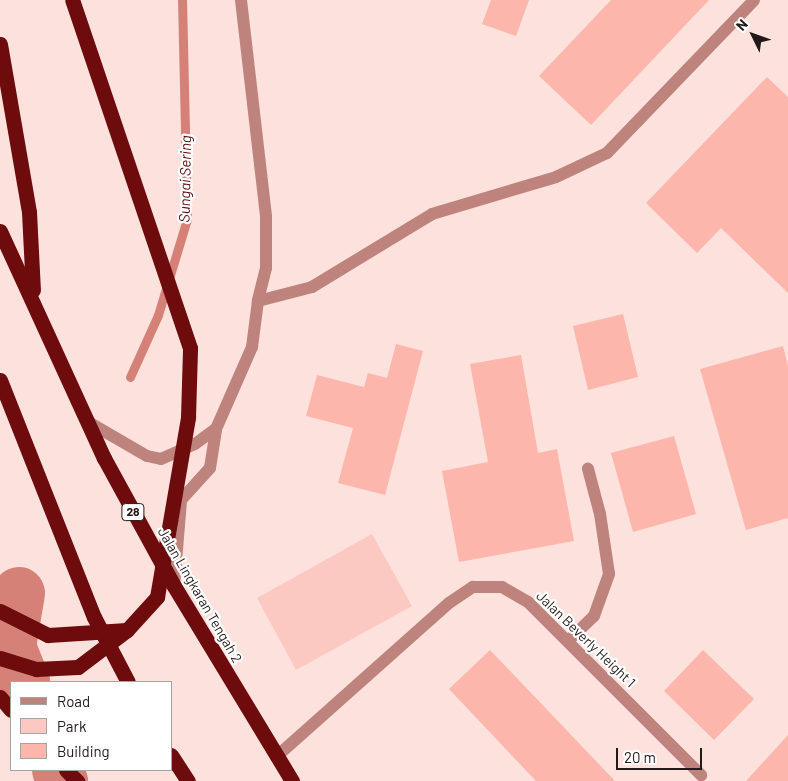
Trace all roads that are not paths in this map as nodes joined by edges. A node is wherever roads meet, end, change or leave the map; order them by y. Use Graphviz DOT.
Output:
graph roads {
  1 [pos="72,0"];
  2 [pos="241,0"];
  3 [pos="754,0"];
  4 [pos="0,44"];
  5 [pos="0,231"];
  6 [pos="33,298"];
  7 [pos="258,301"];
  8 [pos="0,380"];
  9 [pos="90,423"];
  10 [pos="216,429"];
  11 [pos="588,469"];
  12 [pos="174,586"];
  13 [pos="0,611"];
  14 [pos="127,630"];
  15 [pos="568,641"];
  16 [pos="0,658"];
  17 [pos="127,681"];
  18 [pos="0,696"];
  19 [pos="10,709"];
  20 [pos="172,757"];
  21 [pos="276,757"];
  22 [pos="67,771"];
  23 [pos="701,775"];
  24 [pos="77,781"];
  25 [pos="188,781"];
  26 [pos="292,781"];
  1 -- 14 [label="highway, bridge"];
  2 -- 7 [label="street"];
  3 -- 7 [label="street"];
  4 -- 6 [label="highway"];
  5 -- 6 [label="highway, Jalan Lingkaran Tengah 2 / 28"];
  6 -- 9 [label="highway, Jalan Lingkaran Tengah 2 / 28"];
  7 -- 10 [label="street"];
  8 -- 17 [label="highway"];
  9 -- 10 [label="street"];
  9 -- 12 [label="highway, Jalan Lingkaran Tengah 2 / 28"];
  10 -- 12 [label="street"];
  11 -- 15 [label="street"];
  12 -- 21 [label="highway, Jalan Lingkaran Tengah 2 / 28"];
  13 -- 14 [label="highway, bridge"];
  14 -- 16 [label="highway, bridge"];
  15 -- 21 [label="street, Jalan Beverly Height 1"];
  15 -- 23 [label="street, Jalan Beverly Height 1"];
  18 -- 19 [label="highway"];
  20 -- 25 [label="highway"];
  21 -- 26 [label="highway, Jalan Lingkaran Tengah 2 / 28"];
  22 -- 24 [label="highway"];
}
